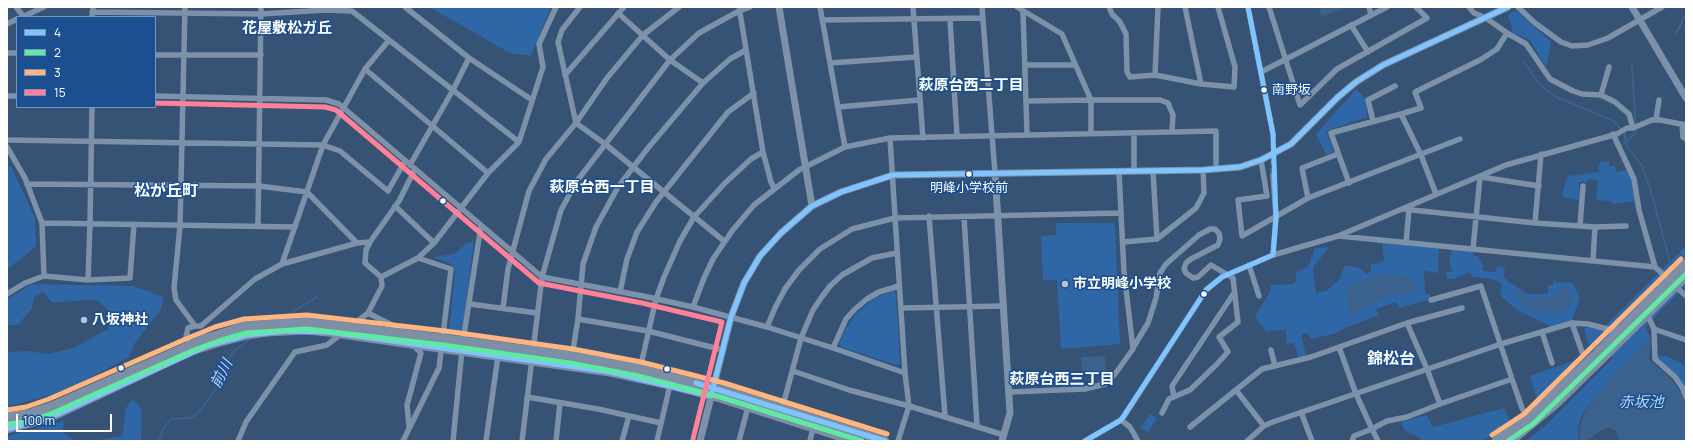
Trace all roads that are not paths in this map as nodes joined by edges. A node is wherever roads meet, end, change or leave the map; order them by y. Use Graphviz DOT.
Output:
graph roads {
  1 [pos="16,7"];
  2 [pos="44,7"];
  3 [pos="260,7"];
  4 [pos="405,7"];
  5 [pos="556,7"];
  6 [pos="580,7"];
  7 [pos="624,7"];
  8 [pos="679,7"];
  9 [pos="750,7"];
  10 [pos="779,7"];
  11 [pos="820,7"];
  12 [pos="913,7"];
  13 [pos="982,7"];
  14 [pos="1017,7"];
  15 [pos="1109,7"];
  16 [pos="1158,7"];
  17 [pos="1185,7"];
  18 [pos="1218,7"];
  19 [pos="1248,7"];
  20 [pos="1269,7"];
  21 [pos="1369,7"];
  22 [pos="1387,7"];
  23 [pos="1416,7"];
  24 [pos="1468,7"];
  25 [pos="1508,7"];
  26 [pos="1518,7"];
  27 [pos="1632,7"];
  28 [pos="1662,7"];
  29 [pos="354,9"];
  30 [pos="739,9"];
  31 [pos="185,10"];
  32 [pos="1023,11"];
  33 [pos="93,12"];
  34 [pos="618,13"];
  35 [pos="261,14"];
  36 [pos="1371,15"];
  37 [pos="21,16"];
  38 [pos="24,16"];
  39 [pos="983,18"];
  40 [pos="1486,18"];
  41 [pos="913,19"];
  42 [pos="950,19"];
  43 [pos="16,20"];
  44 [pos="822,20"];
  45 [pos="1639,21"];
  46 [pos="7,24"];
  47 [pos="1351,25"];
  48 [pos="1507,33"];
  49 [pos="643,35"];
  50 [pos="389,40"];
  51 [pos="746,50"];
  52 [pos="1368,52"];
  53 [pos="156,55"];
  54 [pos="261,55"];
  55 [pos="184,56"];
  56 [pos="916,57"];
  57 [pos="470,58"];
  58 [pos="1286,59"];
  59 [pos="670,60"];
  60 [pos="830,63"];
  61 [pos="1025,65"];
  62 [pos="1075,65"];
  63 [pos="1609,67"];
  64 [pos="365,69"];
  65 [pos="1261,72"];
  66 [pos="565,75"];
  67 [pos="1154,76"];
  68 [pos="703,83"];
  69 [pos="1201,84"];
  70 [pos="1395,86"];
  71 [pos="453,90"];
  72 [pos="754,93"];
  73 [pos="1601,95"];
  74 [pos="156,96"];
  75 [pos="184,96"];
  76 [pos="260,98"];
  77 [pos="1686,98"];
  78 [pos="532,100"];
  79 [pos="919,100"];
  80 [pos="1091,100"];
  81 [pos="1659,100"];
  82 [pos="1027,101"];
  83 [pos="344,107"];
  84 [pos="838,107"];
  85 [pos="92,108"];
  86 [pos="1401,114"];
  87 [pos="1656,120"];
  88 [pos="1373,121"];
  89 [pos="576,123"];
  90 [pos="1684,125"];
  91 [pos="431,126"];
  92 [pos="1630,128"];
  93 [pos="1172,132"];
  94 [pos="1091,133"];
  95 [pos="1134,133"];
  96 [pos="1616,133"];
  97 [pos="1027,134"];
  98 [pos="1273,134"];
  99 [pos="957,136"];
  100 [pos="993,136"];
  101 [pos="890,138"];
  102 [pos="922,138"];
  103 [pos="1460,139"];
  104 [pos="1686,139"];
  105 [pos="7,140"];
  106 [pos="91,141"];
  107 [pos="520,142"];
  108 [pos="183,143"];
  109 [pos="605,144"];
  110 [pos="259,145"];
  111 [pos="323,146"];
  112 [pos="7,147"];
  113 [pos="845,147"];
  114 [pos="763,152"];
  115 [pos="1338,154"];
  116 [pos="1541,154"];
  117 [pos="1421,155"];
  118 [pos="405,160"];
  119 [pos="1261,160"];
  120 [pos="410,165"];
  121 [pos="806,166"];
  122 [pos="632,167"];
  123 [pos="415,169"];
  124 [pos="1216,169"];
  125 [pos="1203,170"];
  126 [pos="1119,171"];
  127 [pos="1134,171"];
  128 [pos="1153,171"];
  129 [pos="488,173"];
  130 [pos="996,173"];
  131 [pos="893,175"];
  132 [pos="1274,175"];
  133 [pos="1480,177"];
  134 [pos="1349,183"];
  135 [pos="27,184"];
  136 [pos="91,185"];
  137 [pos="182,185"];
  138 [pos="259,186"];
  139 [pos="1539,186"];
  140 [pos="1583,186"];
  141 [pos="774,188"];
  142 [pos="307,192"];
  143 [pos="664,193"];
  144 [pos="1436,194"];
  145 [pos="1308,198"];
  146 [pos="395,206"];
  147 [pos="812,206"];
  148 [pos="460,208"];
  149 [pos="1402,208"];
  150 [pos="1409,209"];
  151 [pos="1121,213"];
  152 [pos="929,216"];
  153 [pos="694,217"];
  154 [pos="997,217"];
  155 [pos="1276,217"];
  156 [pos="1477,217"];
  157 [pos="895,218"];
  158 [pos="964,218"];
  159 [pos="42,223"];
  160 [pos="90,223"];
  161 [pos="1535,223"];
  162 [pos="134,224"];
  163 [pos="258,225"];
  164 [pos="180,226"];
  165 [pos="481,226"];
  166 [pos="1580,226"];
  167 [pos="1626,226"];
  168 [pos="295,227"];
  169 [pos="1595,227"];
  170 [pos="1338,236"];
  171 [pos="1157,239"];
  172 [pos="370,242"];
  173 [pos="724,242"];
  174 [pos="1124,242"];
  175 [pos="357,243"];
  176 [pos="434,243"];
  177 [pos="1406,243"];
  178 [pos="1473,249"];
  179 [pos="513,253"];
  180 [pos="897,254"];
  181 [pos="1273,255"];
  182 [pos="418,258"];
  183 [pos="1593,260"];
  184 [pos="282,264"];
  185 [pos="1249,266"];
  186 [pos="1655,267"];
  187 [pos="1686,268"];
  188 [pos="1227,275"];
  189 [pos="44,276"];
  190 [pos="381,277"];
  191 [pos="542,277"];
  192 [pos="88,280"];
  193 [pos="1670,280"];
  194 [pos="581,285"];
  195 [pos="900,286"];
  196 [pos="620,292"];
  197 [pos="1234,293"];
  198 [pos="7,294"];
  199 [pos="1259,296"];
  200 [pos="1686,296"];
  201 [pos="656,299"];
  202 [pos="1431,300"];
  203 [pos="470,304"];
  204 [pos="969,306"];
  205 [pos="1004,306"];
  206 [pos="503,308"];
  207 [pos="693,308"];
  208 [pos="901,308"];
  209 [pos="936,308"];
  210 [pos="1462,308"];
  211 [pos="1639,311"];
  212 [pos="368,313"];
  213 [pos="537,313"];
  214 [pos="731,317"];
  215 [pos="578,319"];
  216 [pos="1407,323"];
  217 [pos="1572,323"];
  218 [pos="195,326"];
  219 [pos="767,327"];
  220 [pos="1654,329"];
  221 [pos="648,331"];
  222 [pos="1542,332"];
  223 [pos="442,338"];
  224 [pos="801,338"];
  225 [pos="1686,340"];
  226 [pos="1501,344"];
  227 [pos="462,346"];
  228 [pos="193,347"];
  229 [pos="1339,347"];
  230 [pos="441,348"];
  231 [pos="833,348"];
  232 [pos="1133,349"];
  233 [pos="723,350"];
  234 [pos="1271,350"];
  235 [pos="532,351"];
  236 [pos="1582,352"];
  237 [pos="498,356"];
  238 [pos="572,356"];
  239 [pos="532,361"];
  240 [pos="1552,363"];
  241 [pos="1275,366"];
  242 [pos="640,369"];
  243 [pos="1427,369"];
  244 [pos="793,371"];
  245 [pos="905,373"];
  246 [pos="1512,379"];
  247 [pos="670,385"];
  248 [pos="1236,390"];
  249 [pos="712,391"];
  250 [pos="1009,392"];
  251 [pos="1356,394"];
  252 [pos="527,397"];
  253 [pos="1174,397"];
  254 [pos="1686,397"];
  255 [pos="560,403"];
  256 [pos="1440,404"];
  257 [pos="909,406"];
  258 [pos="748,407"];
  259 [pos="782,409"];
  260 [pos="1301,412"];
  261 [pos="1162,413"];
  262 [pos="628,416"];
  263 [pos="945,416"];
  264 [pos="7,417"];
  265 [pos="1121,420"];
  266 [pos="1530,422"];
  267 [pos="661,423"];
  268 [pos="977,426"];
  269 [pos="1264,426"];
  270 [pos="1190,427"];
  271 [pos="813,428"];
  272 [pos="7,429"];
  273 [pos="409,429"];
  274 [pos="1372,430"];
  275 [pos="1003,438"];
  276 [pos="238,441"];
  277 [pos="403,441"];
  278 [pos="453,441"];
  279 [pos="486,441"];
  280 [pos="522,441"];
  281 [pos="556,441"];
  282 [pos="622,441"];
  283 [pos="657,441"];
  284 [pos="700,441"];
  285 [pos="740,441"];
  286 [pos="810,441"];
  287 [pos="854,441"];
  288 [pos="885,441"];
  289 [pos="898,441"];
  290 [pos="1086,441"];
  291 [pos="1138,441"];
  292 [pos="1248,441"];
  293 [pos="1312,441"];
  294 [pos="1352,441"];
  295 [pos="1378,441"];
  296 [pos="1496,441"];
  297 [pos="1511,441"];
  1 -- 37 [label="street"];
  2 -- 38 [label="street"];
  3 -- 35 [label="street"];
  4 -- 57 [label="street"];
  5 -- 78 [label="street"];
  6 -- 66 [label="street"];
  7 -- 34 [label="street"];
  8 -- 49 [label="street"];
  9 -- 30 [label="street"];
  10 -- 121 [label="street"];
  11 -- 44 [label="street"];
  12 -- 41 [label="street"];
  13 -- 39 [label="street"];
  14 -- 32 [label="street"];
  15 -- 67 [label="street"];
  16 -- 67 [label="street"];
  17 -- 69 [label="street"];
  18 -- 69 [label="street"];
  19 -- 65 [label="street"];
  20 -- 58 [label="street"];
  21 -- 36 [label="street"];
  22 -- 36 [label="street"];
  23 -- 52 [label="street"];
  24 -- 40 [label="street"];
  25 -- 40 [label="street"];
  26 -- 45 [label="street"];
  27 -- 45 [label="street"];
  28 -- 45 [label="street"];
  29 -- 35 [label="street"];
  29 -- 50 [label="street"];
  30 -- 51 [label="street"];
  30 -- 59 [label="street"];
  31 -- 33 [label="street"];
  31 -- 35 [label="street"];
  31 -- 55 [label="street"];
  32 -- 61 [label="street"];
  32 -- 62 [label="street"];
  34 -- 49 [label="street"];
  34 -- 66 [label="street"];
  35 -- 54 [label="street"];
  36 -- 47 [label="street"];
  39 -- 42 [label="street"];
  39 -- 100 [label="street"];
  40 -- 48 [label="street"];
  40 -- 119 [label="street"];
  41 -- 42 [label="street"];
  41 -- 44 [label="street"];
  41 -- 56 [label="street"];
  42 -- 99 [label="street"];
  43 -- 46 [label="street"];
  44 -- 60 [label="street"];
  45 -- 77 [label="street"];
  47 -- 52 [label="street"];
  47 -- 58 [label="street"];
  48 -- 73 [label="street"];
  48 -- 86 [label="street"];
  49 -- 59 [label="street"];
  49 -- 89 [label="street"];
  50 -- 64 [label="street"];
  50 -- 71 [label="street"];
  51 -- 68 [label="street"];
  51 -- 72 [label="street"];
  52 -- 58 [label="street"];
  53 -- 55 [label="street"];
  54 -- 55 [label="street"];
  54 -- 76 [label="street"];
  55 -- 75 [label="street"];
  56 -- 60 [label="street"];
  56 -- 79 [label="street"];
  57 -- 71 [label="street"];
  57 -- 78 [label="street"];
  58 -- 65 [label="street"];
  59 -- 68 [label="street"];
  59 -- 109 [label="street"];
  60 -- 84 [label="street"];
  61 -- 62 [label="street"];
  61 -- 82 [label="street"];
  62 -- 80 [label="street"];
  63 -- 73 [label="street"];
  64 -- 83 [label="street"];
  64 -- 91 [label="street"];
  65 -- 98 [label="street"];
  66 -- 89 [label="street"];
  67 -- 69 [label="street"];
  68 -- 122 [label="street"];
  70 -- 88 [label="street"];
  71 -- 91 [label="street"];
  71 -- 107 [label="street"];
  72 -- 114 [label="street"];
  72 -- 143 [label="street"];
  73 -- 92 [label="street"];
  74 -- 75 [label="street"];
  75 -- 76 [label="street"];
  75 -- 108 [label="street"];
  76 -- 83 [label="street"];
  76 -- 110 [label="street"];
  78 -- 107 [label="street"];
  79 -- 84 [label="street"];
  79 -- 102 [label="street"];
  80 -- 82 [label="street"];
  80 -- 93 [label="street"];
  80 -- 94 [label="street"];
  81 -- 87 [label="street"];
  82 -- 97 [label="street"];
  83 -- 111 [label="street"];
  83 -- 118 [label="street"];
  84 -- 113 [label="street"];
  85 -- 106 [label="street"];
  86 -- 88 [label="street"];
  86 -- 117 [label="street"];
  87 -- 90 [label="street"];
  87 -- 92 [label="street"];
  88 -- 115 [label="street"];
  89 -- 109 [label="street"];
  89 -- 179 [label="street"];
  90 -- 104 [label="street"];
  91 -- 120 [label="street"];
  91 -- 129 [label="street"];
  92 -- 96 [label="street"];
  93 -- 95 [label="street"];
  93 -- 124 [label="street"];
  94 -- 95 [label="street"];
  94 -- 97 [label="street"];
  95 -- 127 [label="street"];
  96 -- 116 [label="street"];
  96 -- 186 [label="street"];
  97 -- 100 [label="street"];
  99 -- 100 [label="street"];
  99 -- 102 [label="street"];
  100 -- 130 [label="street"];
  101 -- 102 [label="street"];
  101 -- 113 [label="street"];
  101 -- 131 [label="street"];
  103 -- 117 [label="street"];
  105 -- 106 [label="street"];
  106 -- 108 [label="street"];
  106 -- 136 [label="street"];
  107 -- 129 [label="street"];
  108 -- 110 [label="street"];
  108 -- 137 [label="street"];
  109 -- 122 [label="street"];
  109 -- 191 [label="street"];
  110 -- 111 [label="street"];
  110 -- 138 [label="street"];
  111 -- 118 [label="street"];
  111 -- 142 [label="street"];
  112 -- 135 [label="street"];
  113 -- 121 [label="street"];
  114 -- 141 [label="street"];
  114 -- 153 [label="street"];
  115 -- 134 [label="street"];
  115 -- 145 [label="street"];
  116 -- 133 [label="street"];
  116 -- 139 [label="street"];
  117 -- 134 [label="street"];
  117 -- 144 [label="street"];
  118 -- 120 [label="street"];
  119 -- 124 [label="street"];
  119 -- 155 [label="street"];
  120 -- 123 [label="street"];
  121 -- 141 [label="street"];
  121 -- 147 [label="street"];
  122 -- 143 [label="street"];
  122 -- 194 [label="street"];
  123 -- 146 [label="street"];
  123 -- 148 [label="street"];
  124 -- 125 [label="street"];
  125 -- 128 [label="street"];
  125 -- 171 [label="street"];
  126 -- 127 [label="street"];
  126 -- 130 [label="street"];
  126 -- 151 [label="street"];
  127 -- 128 [label="street"];
  128 -- 171 [label="street"];
  129 -- 148 [label="street"];
  130 -- 131 [label="street"];
  130 -- 154 [label="street"];
  131 -- 147 [label="street"];
  131 -- 157 [label="street"];
  132 -- 155 [label="street"];
  133 -- 139 [label="street"];
  133 -- 144 [label="street"];
  133 -- 156 [label="street"];
  134 -- 145 [label="street"];
  135 -- 136 [label="street"];
  135 -- 159 [label="street"];
  136 -- 137 [label="street"];
  136 -- 160 [label="street"];
  137 -- 138 [label="street"];
  137 -- 164 [label="street"];
  138 -- 142 [label="street"];
  138 -- 163 [label="street"];
  139 -- 161 [label="street"];
  140 -- 166 [label="street"];
  141 -- 173 [label="street"];
  142 -- 168 [label="street"];
  142 -- 175 [label="street"];
  143 -- 153 [label="street"];
  143 -- 196 [label="street"];
  144 -- 149 [label="street"];
  145 -- 155 [label="street"];
  146 -- 172 [label="street"];
  146 -- 176 [label="street"];
  147 -- 214 [label="street"];
  148 -- 165 [label="street"];
  148 -- 176 [label="street"];
  149 -- 150 [label="street"];
  149 -- 170 [label="street"];
  150 -- 156 [label="street"];
  150 -- 177 [label="street"];
  151 -- 154 [label="street"];
  151 -- 174 [label="street"];
  152 -- 157 [label="street"];
  152 -- 158 [label="street"];
  152 -- 209 [label="street"];
  153 -- 173 [label="street"];
  153 -- 201 [label="street"];
  154 -- 158 [label="street"];
  154 -- 205 [label="street"];
  155 -- 181 [label="street"];
  156 -- 161 [label="street"];
  156 -- 178 [label="street"];
  157 -- 180 [label="street"];
  157 -- 219 [label="street"];
  158 -- 204 [label="street"];
  159 -- 160 [label="street"];
  159 -- 189 [label="street"];
  160 -- 162 [label="street"];
  160 -- 192 [label="street"];
  161 -- 166 [label="street"];
  162 -- 164 [label="street"];
  162 -- 192 [label="street"];
  163 -- 164 [label="street"];
  163 -- 168 [label="street"];
  164 -- 218 [label="street"];
  165 -- 179 [label="street"];
  165 -- 203 [label="street"];
  166 -- 169 [label="street"];
  167 -- 169 [label="street"];
  168 -- 184 [label="street"];
  169 -- 183 [label="street"];
  170 -- 177 [label="street"];
  170 -- 181 [label="street"];
  171 -- 174 [label="street"];
  172 -- 175 [label="street"];
  172 -- 190 [label="street"];
  173 -- 207 [label="street"];
  174 -- 232 [label="street"];
  175 -- 184 [label="street"];
  176 -- 182 [label="street"];
  177 -- 178 [label="street"];
  178 -- 183 [label="street"];
  179 -- 191 [label="street"];
  179 -- 206 [label="street"];
  180 -- 195 [label="street"];
  180 -- 224 [label="street"];
  181 -- 185 [label="street"];
  182 -- 190 [label="street"];
  182 -- 223 [label="street"];
  183 -- 186 [label="street"];
  184 -- 218 [label="street"];
  185 -- 188 [label="street"];
  185 -- 199 [label="street"];
  186 -- 193 [label="street"];
  187 -- 193 [label="street"];
  187 -- 266 [label="main road, bridge"];
  188 -- 197 [label="street"];
  188 -- 232 [label="street"];
  188 -- 265 [label="street"];
  189 -- 192 [label="street"];
  189 -- 198 [label="street"];
  190 -- 212 [label="street"];
  191 -- 194 [label="street"];
  191 -- 213 [label="street"];
  193 -- 200 [label="street"];
  193 -- 211 [label="street"];
  194 -- 196 [label="street"];
  194 -- 215 [label="street"];
  195 -- 208 [label="street"];
  195 -- 231 [label="street"];
  196 -- 201 [label="street"];
  197 -- 253 [label="street"];
  197 -- 253 [label="street"];
  201 -- 207 [label="street"];
  201 -- 221 [label="street"];
  202 -- 226 [label="street"];
  203 -- 206 [label="street"];
  203 -- 227 [label="street"];
  204 -- 205 [label="street"];
  204 -- 209 [label="street"];
  204 -- 268 [label="street"];
  205 -- 250 [label="street"];
  206 -- 213 [label="street"];
  207 -- 214 [label="street"];
  208 -- 209 [label="street"];
  208 -- 245 [label="street"];
  209 -- 263 [label="street"];
  210 -- 216 [label="street"];
  211 -- 217 [label="street"];
  211 -- 220 [label="street"];
  212 -- 273 [label="street"];
  212 -- 276 [label="street"];
  213 -- 235 [label="street"];
  214 -- 219 [label="street"];
  214 -- 233 [label="street"];
  215 -- 221 [label="street"];
  215 -- 238 [label="street"];
  216 -- 229 [label="street"];
  216 -- 243 [label="street"];
  217 -- 222 [label="street"];
  217 -- 236 [label="street"];
  218 -- 228 [label="street"];
  219 -- 224 [label="street"];
  220 -- 225 [label="street"];
  220 -- 254 [label="street"];
  221 -- 233 [label="street"];
  221 -- 242 [label="street"];
  222 -- 226 [label="street"];
  222 -- 240 [label="street"];
  223 -- 227 [label="main road"];
  223 -- 228 [label="main road, bridge"];
  223 -- 230 [label="street"];
  224 -- 231 [label="street"];
  224 -- 244 [label="street"];
  226 -- 243 [label="street"];
  226 -- 246 [label="street"];
  227 -- 230 [label="main road"];
  227 -- 235 [label="main road"];
  227 -- 237 [label="main road"];
  227 -- 278 [label="street"];
  228 -- 230 [label="main road, bridge"];
  228 -- 264 [label="main road"];
  228 -- 272 [label="main road"];
  229 -- 241 [label="street"];
  229 -- 251 [label="street"];
  230 -- 273 [label="street"];
  231 -- 245 [label="street"];
  232 -- 250 [label="street"];
  233 -- 249 [label="street"];
  234 -- 241 [label="street"];
  235 -- 238 [label="main road"];
  235 -- 239 [label="street"];
  237 -- 239 [label="main road"];
  237 -- 279 [label="street"];
  238 -- 242 [label="main road"];
  239 -- 247 [label="main road"];
  239 -- 252 [label="street"];
  241 -- 248 [label="street"];
  242 -- 249 [label="main road"];
  243 -- 251 [label="street"];
  243 -- 256 [label="street"];
  244 -- 257 [label="street"];
  244 -- 259 [label="street"];
  245 -- 257 [label="street"];
  246 -- 256 [label="street"];
  246 -- 266 [label="street"];
  247 -- 249 [label="main road"];
  247 -- 267 [label="street"];
  248 -- 269 [label="street"];
  248 -- 270 [label="street"];
  249 -- 258 [label="main road"];
  249 -- 259 [label="main road"];
  249 -- 284 [label="street"];
  250 -- 275 [label="street"];
  251 -- 260 [label="street"];
  251 -- 274 [label="street"];
  252 -- 255 [label="street"];
  252 -- 280 [label="street"];
  253 -- 261 [label="street"];
  255 -- 262 [label="street"];
  255 -- 281 [label="street"];
  256 -- 274 [label="street"];
  257 -- 263 [label="street"];
  257 -- 289 [label="street"];
  258 -- 271 [label="main road"];
  258 -- 285 [label="street"];
  259 -- 288 [label="main road"];
  260 -- 269 [label="street"];
  260 -- 293 [label="street"];
  262 -- 267 [label="street"];
  262 -- 282 [label="street"];
  263 -- 268 [label="street"];
  265 -- 290 [label="street"];
  265 -- 291 [label="street"];
  266 -- 296 [label="main road"];
  266 -- 297 [label="main road"];
  267 -- 283 [label="street"];
  268 -- 275 [label="street"];
  269 -- 292 [label="street"];
  271 -- 286 [label="street"];
  271 -- 287 [label="main road"];
  273 -- 277 [label="street"];
  274 -- 294 [label="street"];
  274 -- 295 [label="street"];
}
